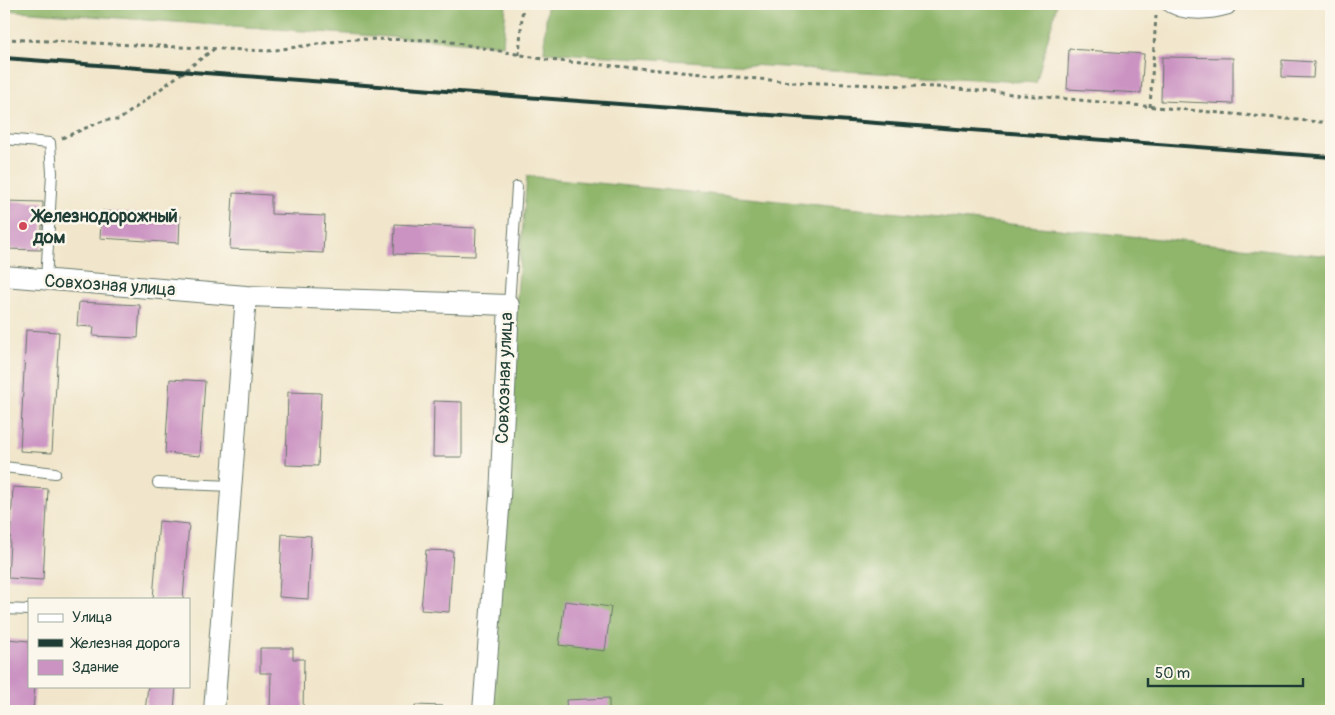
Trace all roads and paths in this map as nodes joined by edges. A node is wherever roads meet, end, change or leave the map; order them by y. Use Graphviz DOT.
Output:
graph roads {
  1 [pos="523,4"];
  2 [pos="1165,4"];
  3 [pos="1233,4"];
  4 [pos="1156,12"];
  5 [pos="4,39"];
  6 [pos="215,49"];
  7 [pos="519,55"];
  8 [pos="1150,108"];
  9 [pos="1331,124"];
  10 [pos="4,139"];
  11 [pos="50,143"];
  12 [pos="517,187"];
  13 [pos="4,276"];
  14 [pos="46,281"];
  15 [pos="246,296"];
  16 [pos="509,305"];
  17 [pos="4,467"];
  18 [pos="55,473"];
  19 [pos="158,483"];
  20 [pos="232,486"];
  21 [pos="4,609"];
  22 [pos="28,610"];
  23 [pos="214,711"];
  24 [pos="483,711"];
  1 -- 7 [label="path"];
  2 -- 3 [label="lane"];
  4 -- 8 [label="path"];
  5 -- 6 [label="path"];
  6 -- 7 [label="path"];
  6 -- 11 [label="path"];
  7 -- 8 [label="path"];
  8 -- 9 [label="path"];
  10 -- 11 [label="lane"];
  11 -- 14 [label="lane"];
  12 -- 16 [label="lane"];
  13 -- 14 [label="street, Совхозная улица"];
  14 -- 15 [label="street, Совхозная улица"];
  15 -- 16 [label="street, Совхозная улица"];
  15 -- 20 [label="street"];
  16 -- 24 [label="street, Совхозная улица"];
  17 -- 18 [label="lane"];
  19 -- 20 [label="lane"];
  20 -- 23 [label="street"];
  21 -- 22 [label="lane"];
}
